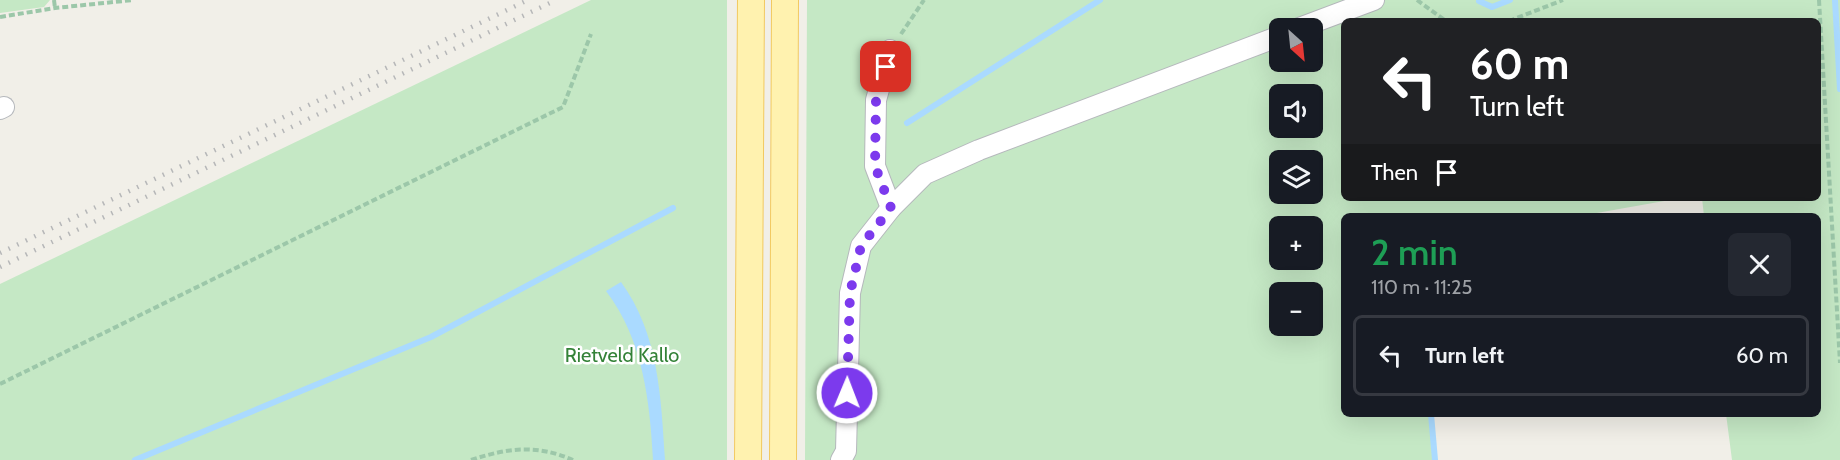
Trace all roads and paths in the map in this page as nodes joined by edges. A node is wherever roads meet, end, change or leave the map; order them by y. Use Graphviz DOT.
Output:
graph roads {
  1 [pos="54,0"];
  2 [pos="133,0"];
  3 [pos="751,0"];
  4 [pos="785,0"];
  5 [pos="924,0"];
  6 [pos="1374,0"];
  7 [pos="1417,0"];
  8 [pos="1563,0"];
  9 [pos="1819,0"];
  10 [pos="55,8"];
  11 [pos="0,17"];
  12 [pos="1442,18"];
  13 [pos="1517,18"];
  14 [pos="1820,18"];
  15 [pos="1323,19"];
  16 [pos="591,34"];
  17 [pos="1821,35"];
  18 [pos="1269,40"];
  19 [pos="890,50"];
  20 [pos="891,208"];
  21 [pos="1840,363"];
  22 [pos="0,384"];
  23 [pos="471,460"];
  24 [pos="573,460"];
  25 [pos="748,460"];
  26 [pos="783,460"];
  27 [pos="841,460"];
  1 -- 10 [label="path"];
  2 -- 10 [label="path"];
  3 -- 25 [label="main road"];
  4 -- 26 [label="main road"];
  5 -- 19 [label="path"];
  6 -- 15 [label="street"];
  7 -- 12 [label="path"];
  8 -- 13 [label="path"];
  9 -- 14 [label="path"];
  10 -- 11 [label="path"];
  16 -- 22 [label="path"];
  17 -- 21 [label="path"];
  18 -- 20 [label="street"];
  19 -- 20 [label="street"];
  20 -- 27 [label="street"];
  23 -- 24 [label="path"];
}
